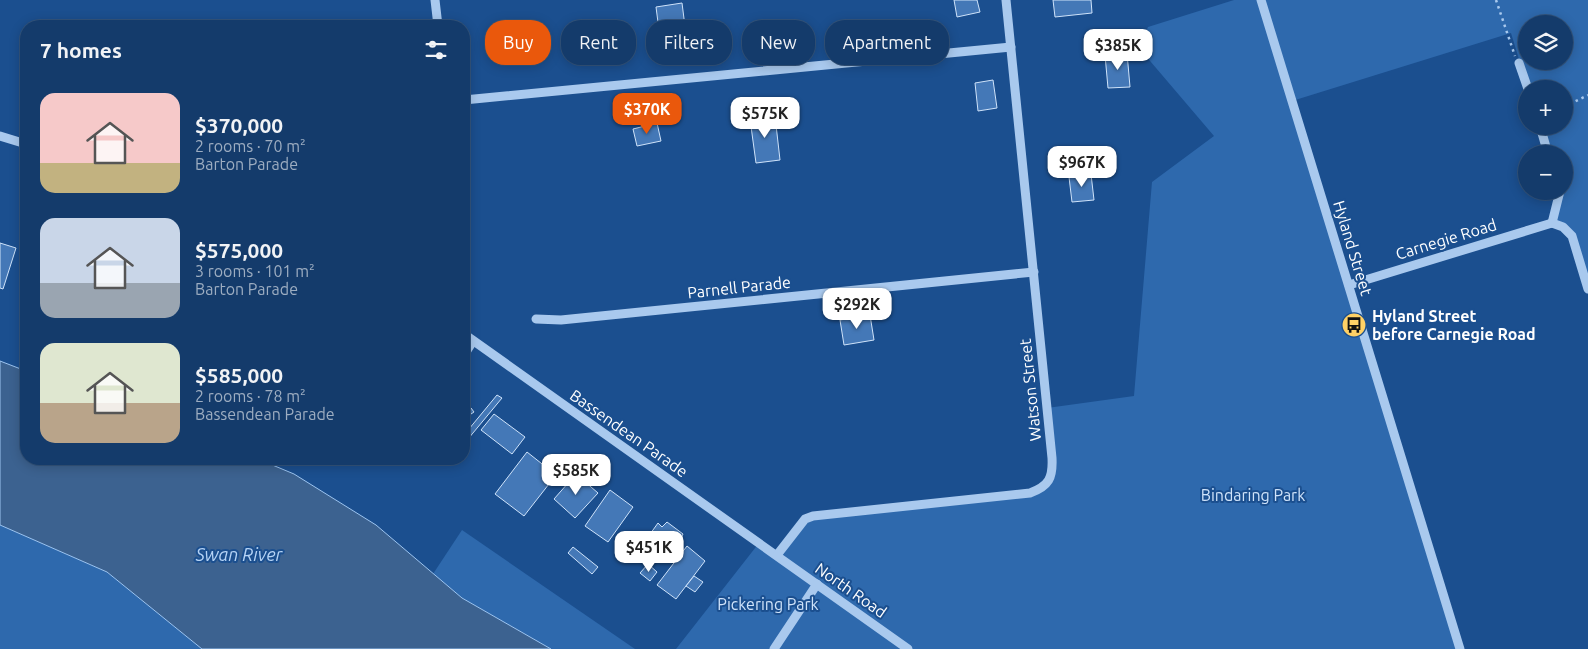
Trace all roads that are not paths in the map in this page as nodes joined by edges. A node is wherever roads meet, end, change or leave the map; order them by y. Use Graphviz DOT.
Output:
graph roads {
  1 [pos="435,0"];
  2 [pos="1006,0"];
  3 [pos="1261,0"];
  4 [pos="437,20"];
  5 [pos="1011,47"];
  6 [pos="470,99"];
  7 [pos="0,136"];
  8 [pos="20,142"];
  9 [pos="1558,200"];
  10 [pos="1552,223"];
  11 [pos="1034,272"];
  12 [pos="1349,285"];
  13 [pos="1588,289"];
  14 [pos="536,319"];
  15 [pos="470,339"];
  16 [pos="473,341"];
  17 [pos="470,346"];
  18 [pos="777,555"];
  19 [pos="816,584"];
  20 [pos="774,649"];
  21 [pos="908,649"];
  22 [pos="1460,649"];
  1 -- 4 [label="street"];
  2 -- 5 [label="street, Watson Street"];
  3 -- 12 [label="street, Hyland Street"];
  5 -- 6 [label="street"];
  5 -- 11 [label="street, Watson Street"];
  7 -- 8 [label="street"];
  9 -- 10 [label="street"];
  10 -- 12 [label="street, Carnegie Road"];
  10 -- 13 [label="street"];
  11 -- 14 [label="street, Parnell Parade"];
  11 -- 18 [label="street, Watson Street"];
  12 -- 22 [label="street, Hyland Street"];
  15 -- 16 [label="street, Bassendean Parade"];
  16 -- 17 [label="street"];
  16 -- 18 [label="street, Bassendean Parade"];
  18 -- 19 [label="street, North Road"];
  19 -- 20 [label="street"];
  19 -- 21 [label="street, North Road"];
}
